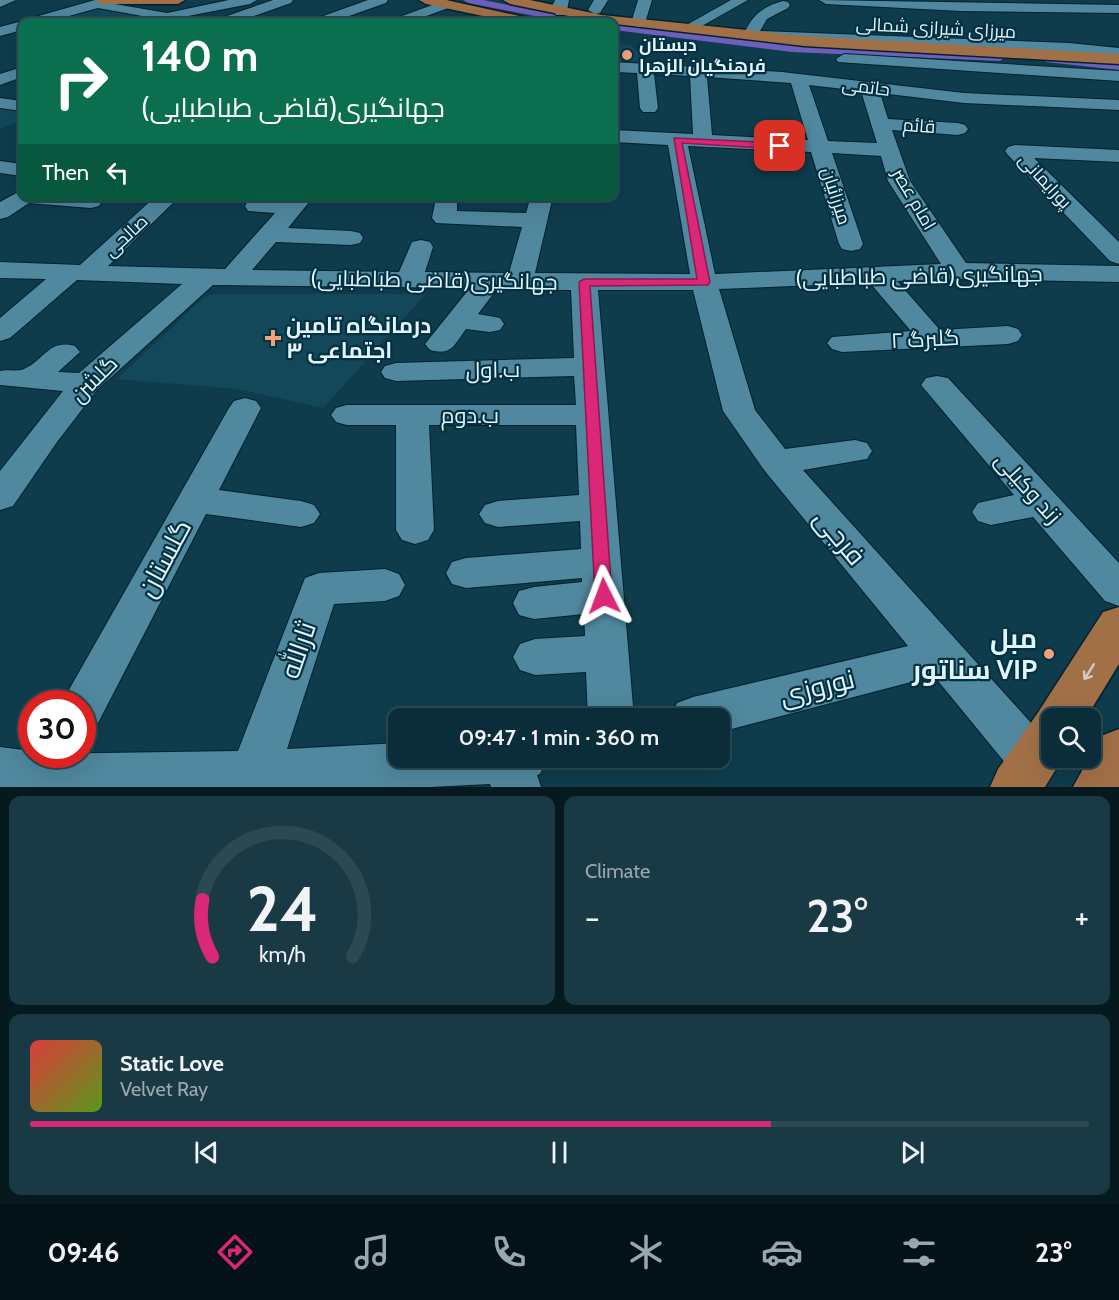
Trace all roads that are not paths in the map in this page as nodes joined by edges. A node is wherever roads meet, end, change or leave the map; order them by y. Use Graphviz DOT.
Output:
graph roads {
  1 [pos="9,0"];
  2 [pos="178,0"];
  3 [pos="250,0"];
  4 [pos="286,0"];
  5 [pos="381,0"];
  6 [pos="426,0"];
  7 [pos="645,0"];
  8 [pos="741,0"];
  9 [pos="763,0"];
  10 [pos="826,0"];
  11 [pos="1104,0"];
  12 [pos="102,1"];
  13 [pos="877,1"];
  14 [pos="0,3"];
  15 [pos="1119,3"];
  16 [pos="446,4"];
  17 [pos="894,4"];
  18 [pos="561,6"];
  19 [pos="839,6"];
  20 [pos="1017,6"];
  21 [pos="960,7"];
  22 [pos="690,9"];
  23 [pos="1063,9"];
  24 [pos="1119,9"];
  25 [pos="507,12"];
  26 [pos="146,14"];
  27 [pos="163,16"];
  28 [pos="46,18"];
  29 [pos="132,18"];
  30 [pos="175,18"];
  31 [pos="234,18"];
  32 [pos="331,18"];
  33 [pos="409,18"];
  34 [pos="615,18"];
  35 [pos="618,19"];
  36 [pos="827,21"];
  37 [pos="974,21"];
  38 [pos="1033,21"];
  39 [pos="638,23"];
  40 [pos="848,25"];
  41 [pos="18,26"];
  42 [pos="911,31"];
  43 [pos="0,32"];
  44 [pos="1051,34"];
  45 [pos="618,35"];
  46 [pos="751,35"];
  47 [pos="688,36"];
  48 [pos="816,38"];
  49 [pos="1092,39"];
  50 [pos="1069,48"];
  51 [pos="761,52"];
  52 [pos="1119,53"];
  53 [pos="816,57"];
  54 [pos="1119,58"];
  55 [pos="0,65"];
  56 [pos="618,67"];
  57 [pos="645,68"];
  58 [pos="1024,69"];
  59 [pos="1119,69"];
  60 [pos="18,70"];
  61 [pos="698,71"];
  62 [pos="18,73"];
  63 [pos="788,74"];
  64 [pos="1119,76"];
  65 [pos="0,80"];
  66 [pos="869,88"];
  67 [pos="0,103"];
  68 [pos="1045,103"];
  69 [pos="18,105"];
  70 [pos="1119,105"];
  71 [pos="880,124"];
  72 [pos="958,129"];
  73 [pos="643,132"];
  74 [pos="618,135"];
  75 [pos="677,140"];
  76 [pos="703,142"];
  77 [pos="820,148"];
  78 [pos="889,150"];
  79 [pos="1119,156"];
  80 [pos="0,167"];
  81 [pos="18,169"];
  82 [pos="18,200"];
  83 [pos="165,201"];
  84 [pos="447,201"];
  85 [pos="541,201"];
  86 [pos="299,202"];
  87 [pos="256,206"];
  88 [pos="0,212"];
  89 [pos="536,220"];
  90 [pos="270,234"];
  91 [pos="351,238"];
  92 [pos="851,244"];
  93 [pos="421,247"];
  94 [pos="33,249"];
  95 [pos="1119,256"];
  96 [pos="3,270"];
  97 [pos="958,271"];
  98 [pos="78,273"];
  99 [pos="1119,274"];
  100 [pos="877,275"];
  101 [pos="218,277"];
  102 [pos="409,280"];
  103 [pos="489,282"];
  104 [pos="520,282"];
  105 [pos="584,282"];
  106 [pos="704,282"];
  107 [pos="458,320"];
  108 [pos="490,324"];
  109 [pos="0,332"];
  110 [pos="1008,334"];
  111 [pos="933,339"];
  112 [pos="842,343"];
  113 [pos="440,344"];
  114 [pos="65,352"];
  115 [pos="590,367"];
  116 [pos="396,372"];
  117 [pos="86,383"];
  118 [pos="937,385"];
  119 [pos="245,408"];
  120 [pos="347,415"];
  121 [pos="412,415"];
  122 [pos="592,415"];
  123 [pos="855,451"];
  124 [pos="776,462"];
  125 [pos="0,497"];
  126 [pos="196,500"];
  127 [pos="1041,503"];
  128 [pos="598,507"];
  129 [pos="991,512"];
  130 [pos="302,514"];
  131 [pos="512,519"];
  132 [pos="416,530"];
  133 [pos="466,573"];
  134 [pos="603,579"];
  135 [pos="385,585"];
  136 [pos="1119,590"];
  137 [pos="534,603"];
  138 [pos="1119,625"];
  139 [pos="607,653"];
  140 [pos="942,656"];
  141 [pos="535,657"];
  142 [pos="92,690"];
  143 [pos="610,708"];
  144 [pos="1066,708"];
  145 [pos="730,709"];
  146 [pos="1119,752"];
  147 [pos="1034,760"];
  148 [pos="66,768"];
  149 [pos="516,768"];
  150 [pos="254,774"];
  151 [pos="1100,787"];
  1 -- 14 [label="street"];
  2 -- 12 [label="main road"];
  3 -- 27 [label="street"];
  4 -- 31 [label="street"];
  5 -- 32 [label="street"];
  6 -- 16 [label="main road, میرزای شیرازی شمالی"];
  7 -- 39 [label="street"];
  8 -- 47 [label="street"];
  9 -- 46 [label="street"];
  10 -- 19 [label="street"];
  11 -- 15 [label="street"];
  12 -- 26 [label="street"];
  12 -- 28 [label="street"];
  13 -- 17 [label="street"];
  13 -- 19 [label="street"];
  16 -- 25 [label="main road, میرزای شیرازی شمالی"];
  16 -- 33 [label="street"];
  17 -- 21 [label="street"];
  17 -- 42 [label="street"];
  18 -- 25 [label="main road, میرزای شیرازی شمالی"];
  18 -- 34 [label="main road, میرزای شیرازی شمالی"];
  20 -- 21 [label="street"];
  20 -- 23 [label="street"];
  20 -- 38 [label="street"];
  21 -- 37 [label="street"];
  22 -- 47 [label="street"];
  23 -- 24 [label="street"];
  23 -- 49 [label="street"];
  26 -- 27 [label="street"];
  26 -- 29 [label="street"];
  27 -- 30 [label="street"];
  35 -- 39 [label="main road, میرزای شیرازی شمالی"];
  36 -- 48 [label="street"];
  39 -- 47 [label="main road, میرزای شیرازی شمالی"];
  40 -- 42 [label="street"];
  41 -- 43 [label="street"];
  42 -- 48 [label="street, میرزای شیرازی شمالی"];
  42 -- 50 [label="street, میرزای شیرازی شمالی"];
  44 -- 50 [label="street"];
  45 -- 47 [label="main road, میرزای شیرازی شمالی"];
  46 -- 47 [label="main road, میرزای شیرازی شمالی"];
  46 -- 48 [label="street, میرزای شیرازی شمالی"];
  46 -- 54 [label="main road, میرزای شیرازی شمالی"];
  50 -- 52 [label="street, میرزای شیرازی شمالی"];
  51 -- 53 [label="main road, میرزای شیرازی شمالی"];
  53 -- 58 [label="street, میرزای شیرازی شمالی"];
  53 -- 59 [label="main road, میرزای شیرازی شمالی"];
  55 -- 60 [label="street"];
  56 -- 57 [label="street, حاتمی"];
  57 -- 61 [label="street, حاتمی"];
  57 -- 73 [label="street"];
  58 -- 64 [label="street, میرزای شیرازی شمالی"];
  58 -- 68 [label="street"];
  61 -- 63 [label="street, حاتمی"];
  61 -- 76 [label="street"];
  62 -- 65 [label="street"];
  63 -- 66 [label="street, حاتمی"];
  63 -- 77 [label="street, میرزائیان"];
  66 -- 68 [label="street, حاتمی"];
  66 -- 71 [label="street, امام عصر"];
  67 -- 69 [label="street"];
  68 -- 70 [label="street, حاتمی"];
  71 -- 72 [label="street, قائم"];
  71 -- 78 [label="street, امام عصر"];
  73 -- 74 [label="street"];
  73 -- 75 [label="street"];
  75 -- 76 [label="street"];
  75 -- 106 [label="street, فرجی"];
  76 -- 77 [label="street"];
  77 -- 78 [label="street"];
  77 -- 92 [label="street, میرزائیان"];
  78 -- 97 [label="street, امام عصر"];
  79 -- 95 [label="street, پورایمانی"];
  80 -- 81 [label="street"];
  82 -- 88 [label="street"];
  83 -- 98 [label="street, صالحی"];
  84 -- 89 [label="street"];
  85 -- 89 [label="street"];
  86 -- 87 [label="street"];
  86 -- 90 [label="street, گلشن"];
  89 -- 104 [label="street"];
  90 -- 91 [label="street"];
  90 -- 101 [label="street, گلشن"];
  93 -- 102 [label="street"];
  94 -- 96 [label="street"];
  96 -- 98 [label="street, جهانگیری(قاضی طباطبایی)"];
  97 -- 99 [label="street, جهانگیری(قاضی طباطبایی)"];
  97 -- 100 [label="street, جهانگیری(قاضی طباطبایی)"];
  98 -- 101 [label="street, جهانگیری(قاضی طباطبایی)"];
  98 -- 109 [label="street, صالحی"];
  100 -- 106 [label="street, جهانگیری(قاضی طباطبایی)"];
  100 -- 111 [label="street"];
  101 -- 102 [label="street, جهانگیری(قاضی طباطبایی)"];
  101 -- 117 [label="street, گلشن"];
  102 -- 103 [label="street, جهانگیری(قاضی طباطبایی)"];
  103 -- 104 [label="street, جهانگیری(قاضی طباطبایی)"];
  103 -- 107 [label="street"];
  104 -- 105 [label="street, جهانگیری(قاضی طباطبایی)"];
  105 -- 106 [label="street, جهانگیری(قاضی طباطبایی)"];
  105 -- 115 [label="street"];
  106 -- 124 [label="street, فرجی"];
  107 -- 108 [label="street"];
  107 -- 113 [label="street"];
  110 -- 111 [label="street, گلبرگ ۲"];
  111 -- 112 [label="street, گلبرگ ۲"];
  114 -- 117 [label="street"];
  115 -- 116 [label="street, ب.اول"];
  115 -- 122 [label="street"];
  117 -- 125 [label="street, گلشن"];
  118 -- 127 [label="street, زند وکیلی"];
  119 -- 126 [label="street, گلستان"];
  120 -- 121 [label="street, ب.دوم"];
  121 -- 122 [label="street, ب.دوم"];
  121 -- 132 [label="street"];
  122 -- 128 [label="street"];
  123 -- 124 [label="street"];
  124 -- 140 [label="street, فرجی"];
  126 -- 130 [label="street"];
  126 -- 142 [label="street, گلستان"];
  127 -- 129 [label="street"];
  127 -- 136 [label="street, زند وکیلی"];
  128 -- 131 [label="street"];
  128 -- 134 [label="street"];
  133 -- 134 [label="street"];
  134 -- 137 [label="street"];
  134 -- 139 [label="street"];
  135 -- 150 [label="street, ثارالله"];
  138 -- 144 [label="main road, one-way"];
  139 -- 141 [label="street"];
  139 -- 143 [label="street"];
  140 -- 145 [label="street, نوروزی"];
  140 -- 147 [label="street, فرجی"];
  146 -- 151 [label="main road"];
  148 -- 150 [label="street"];
  149 -- 150 [label="street"];
}
